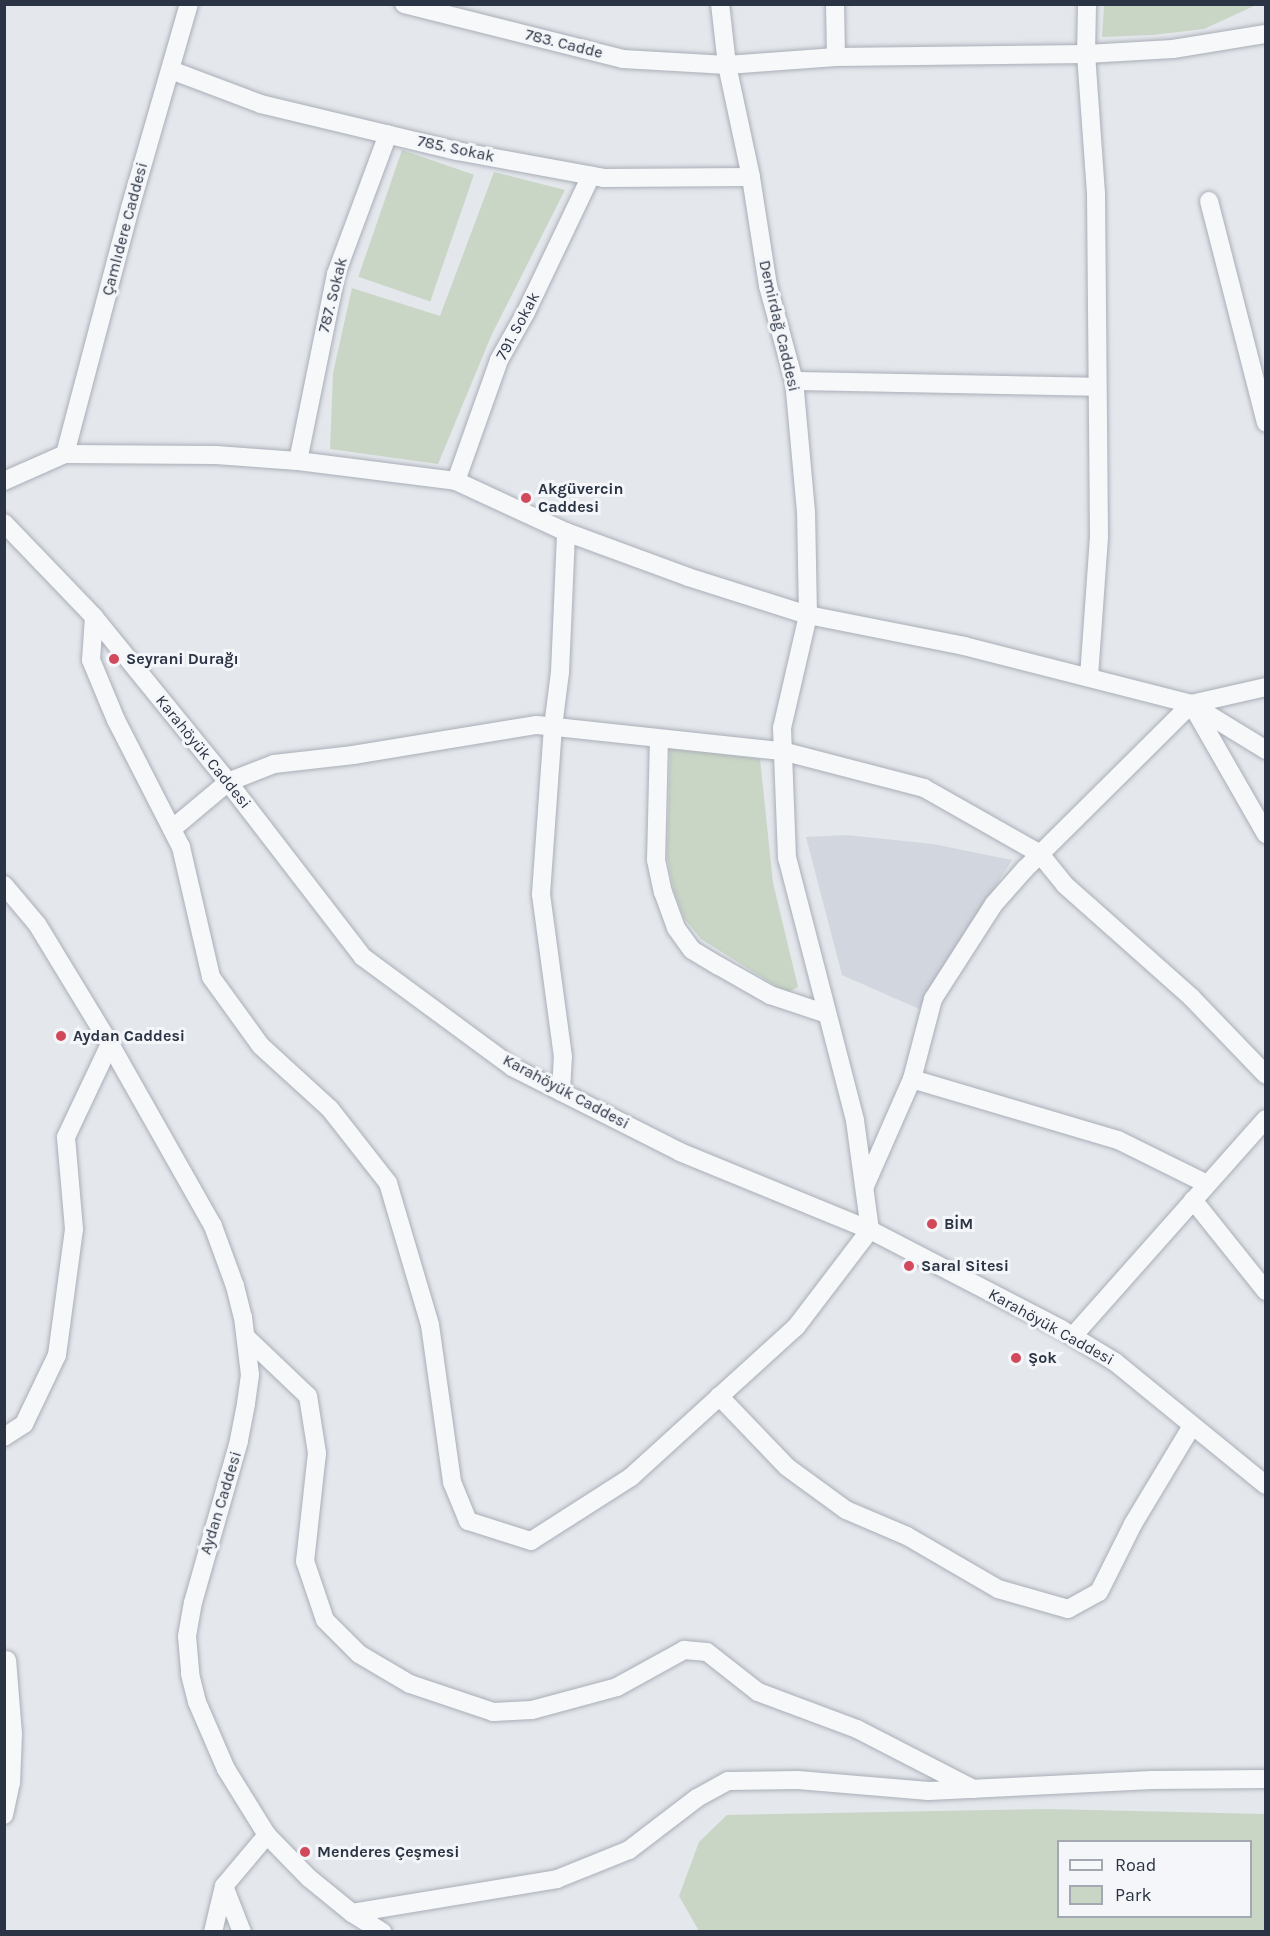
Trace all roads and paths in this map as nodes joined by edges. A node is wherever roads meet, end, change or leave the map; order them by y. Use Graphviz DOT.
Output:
graph roads {
  1 [pos="189,4"];
  2 [pos="404,4"];
  3 [pos="720,4"];
  4 [pos="835,4"];
  5 [pos="1087,4"];
  6 [pos="1266,34"];
  7 [pos="1086,54"];
  8 [pos="836,57"];
  9 [pos="727,65"];
  10 [pos="171,70"];
  11 [pos="388,134"];
  12 [pos="591,176"];
  13 [pos="751,177"];
  14 [pos="1209,201"];
  15 [pos="794,381"];
  16 [pos="1097,387"];
  17 [pos="1266,423"];
  18 [pos="65,454"];
  19 [pos="298,461"];
  20 [pos="4,481"];
  21 [pos="456,481"];
  22 [pos="4,524"];
  23 [pos="566,532"];
  24 [pos="808,615"];
  25 [pos="94,617"];
  26 [pos="1089,676"];
  27 [pos="1266,687"];
  28 [pos="1191,704"];
  29 [pos="553,727"];
  30 [pos="659,739"];
  31 [pos="1266,750"];
  32 [pos="783,751"];
  33 [pos="228,782"];
  34 [pos="172,829"];
  35 [pos="1266,834"];
  36 [pos="1040,854"];
  37 [pos="4,885"];
  38 [pos="827,1014"];
  39 [pos="110,1044"];
  40 [pos="1266,1075"];
  41 [pos="912,1079"];
  42 [pos="561,1092"];
  43 [pos="1266,1119"];
  44 [pos="1207,1184"];
  45 [pos="865,1186"];
  46 [pos="1193,1200"];
  47 [pos="870,1230"];
  48 [pos="1266,1291"];
  49 [pos="1073,1336"];
  50 [pos="247,1338"];
  51 [pos="719,1396"];
  52 [pos="1192,1425"];
  53 [pos="4,1437"];
  54 [pos="1266,1485"];
  55 [pos="7,1660"];
  56 [pos="1266,1779"];
  57 [pos="973,1789"];
  58 [pos="4,1815"];
  59 [pos="267,1835"];
  60 [pos="224,1886"];
  61 [pos="352,1913"];
  62 [pos="213,1932"];
  63 [pos="242,1932"];
  64 [pos="382,1932"];
  1 -- 10 [label="street, Çamlıdere Caddesi"];
  2 -- 9 [label="street, 783. Cadde"];
  3 -- 9 [label="street, Demirdağ Caddesi"];
  4 -- 8 [label="street"];
  5 -- 7 [label="street"];
  6 -- 7 [label="street, 783. Cadde"];
  7 -- 8 [label="street, 783. Cadde"];
  7 -- 16 [label="street"];
  8 -- 9 [label="street, 783. Cadde"];
  9 -- 13 [label="street, Demirdağ Caddesi"];
  10 -- 11 [label="street, 785. Sokak"];
  10 -- 18 [label="street, Çamlıdere Caddesi"];
  11 -- 12 [label="street, 785. Sokak"];
  11 -- 19 [label="street, 787. Sokak"];
  12 -- 13 [label="street, 785. Sokak"];
  12 -- 21 [label="street, 791. Sokak"];
  13 -- 15 [label="street, Demirdağ Caddesi"];
  14 -- 17 [label="street"];
  15 -- 16 [label="street"];
  15 -- 24 [label="street, Demirdağ Caddesi"];
  16 -- 26 [label="street"];
  18 -- 19 [label="street"];
  18 -- 20 [label="street"];
  19 -- 21 [label="street"];
  21 -- 23 [label="street"];
  22 -- 25 [label="street, Karahöyük Caddesi"];
  23 -- 24 [label="street"];
  23 -- 29 [label="street"];
  24 -- 26 [label="street"];
  24 -- 32 [label="street, Demirdağ Caddesi"];
  25 -- 33 [label="street, Karahöyük Caddesi"];
  25 -- 34 [label="street"];
  26 -- 28 [label="street"];
  27 -- 28 [label="street"];
  28 -- 31 [label="street"];
  28 -- 35 [label="street"];
  28 -- 36 [label="street"];
  29 -- 30 [label="street"];
  29 -- 33 [label="street"];
  29 -- 42 [label="street"];
  30 -- 32 [label="street"];
  30 -- 38 [label="street"];
  32 -- 36 [label="street"];
  32 -- 38 [label="street, Demirdağ Caddesi"];
  33 -- 34 [label="street"];
  33 -- 42 [label="street, Karahöyük Caddesi"];
  34 -- 51 [label="street"];
  36 -- 40 [label="street"];
  36 -- 41 [label="street"];
  37 -- 39 [label="street, Aydan Caddesi"];
  38 -- 45 [label="street, Demirdağ Caddesi"];
  39 -- 50 [label="street, Aydan Caddesi"];
  39 -- 53 [label="street"];
  41 -- 44 [label="street"];
  41 -- 45 [label="street"];
  42 -- 47 [label="street, Karahöyük Caddesi"];
  43 -- 44 [label="street"];
  44 -- 46 [label="street"];
  45 -- 47 [label="street, Demirdağ Caddesi"];
  46 -- 48 [label="street"];
  46 -- 49 [label="street"];
  47 -- 49 [label="street, Karahöyük Caddesi"];
  47 -- 51 [label="street"];
  49 -- 52 [label="street, Karahöyük Caddesi"];
  50 -- 57 [label="street"];
  50 -- 59 [label="street, Aydan Caddesi"];
  51 -- 52 [label="street"];
  52 -- 54 [label="street, Karahöyük Caddesi"];
  55 -- 58 [label="street"];
  56 -- 57 [label="street"];
  57 -- 61 [label="street"];
  59 -- 60 [label="street"];
  59 -- 61 [label="street, Aydan Caddesi"];
  60 -- 62 [label="street"];
  60 -- 63 [label="street"];
  61 -- 64 [label="street, Aydan Caddesi"];
}
